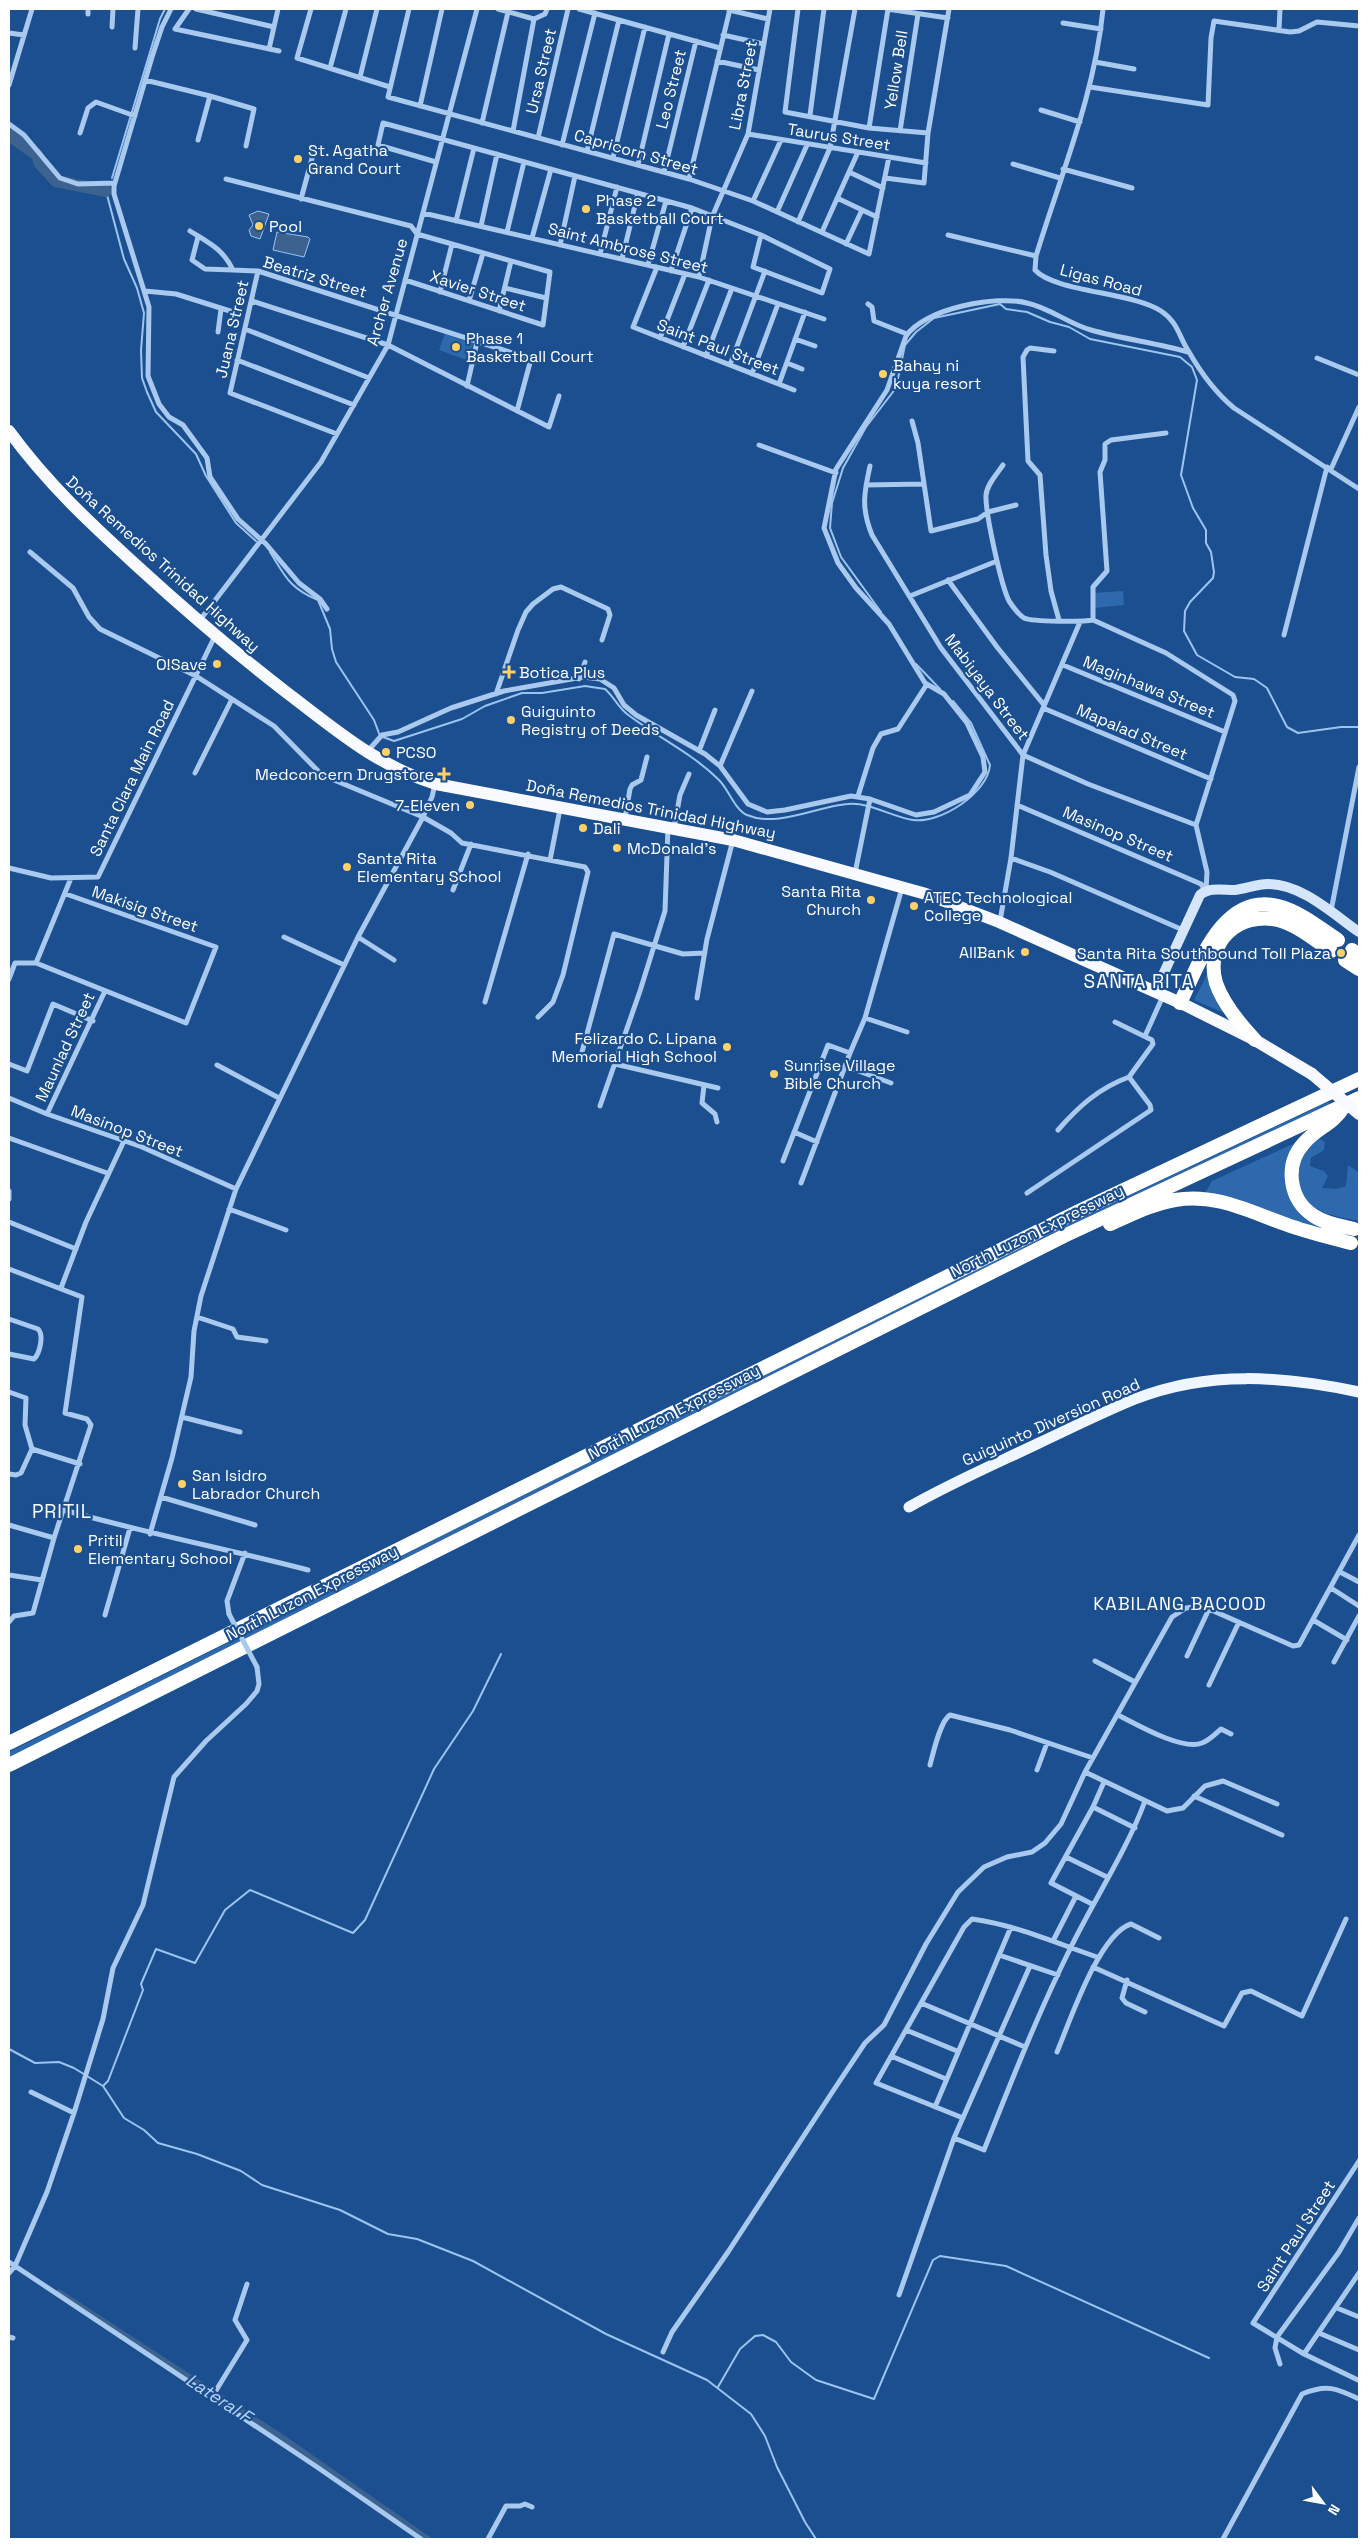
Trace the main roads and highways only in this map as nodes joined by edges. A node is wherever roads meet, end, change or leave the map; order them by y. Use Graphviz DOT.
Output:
graph roads {
  1 [pos="9,431"];
  2 [pos="1359,932"];
  3 [pos="1216,951"];
  4 [pos="1352,955"];
  5 [pos="1359,969"];
  6 [pos="1159,994"];
  7 [pos="1182,1004"];
  8 [pos="1255,1040"];
  9 [pos="1359,1069"];
  10 [pos="1359,1079"];
  11 [pos="1328,1092"];
  12 [pos="1359,1098"];
  13 [pos="1346,1104"];
  14 [pos="1359,1114"];
  15 [pos="1354,1229"];
  16 [pos="1064,1236"];
  17 [pos="1350,1243"];
  18 [pos="1359,1392"];
  19 [pos="910,1507"];
  20 [pos="9,1743"];
  21 [pos="9,1765"];
  1 -- 6 [label="highway, Doña Remedios Trinidad Highway"];
  2 -- 6 [label="main road"];
  3 -- 7 [label="highway"];
  3 -- 7 [label="highway"];
  3 -- 8 [label="highway"];
  4 -- 5 [label="highway"];
  6 -- 7 [label="highway, Doña Remedios Trinidad Highway"];
  7 -- 8 [label="highway, Doña Remedios Trinidad Highway"];
  8 -- 14 [label="highway, Doña Remedios Trinidad Highway, bridge"];
  9 -- 11 [label="highway"];
  10 -- 11 [label="highway, North Luzon Expressway"];
  11 -- 20 [label="highway, North Luzon Expressway"];
  12 -- 13 [label="highway, North Luzon Expressway"];
  13 -- 15 [label="highway"];
  13 -- 16 [label="highway, North Luzon Expressway"];
  16 -- 17 [label="highway"];
  16 -- 21 [label="highway, North Luzon Expressway"];
  18 -- 19 [label="main road, Guiguinto Diversion Road"];
}
